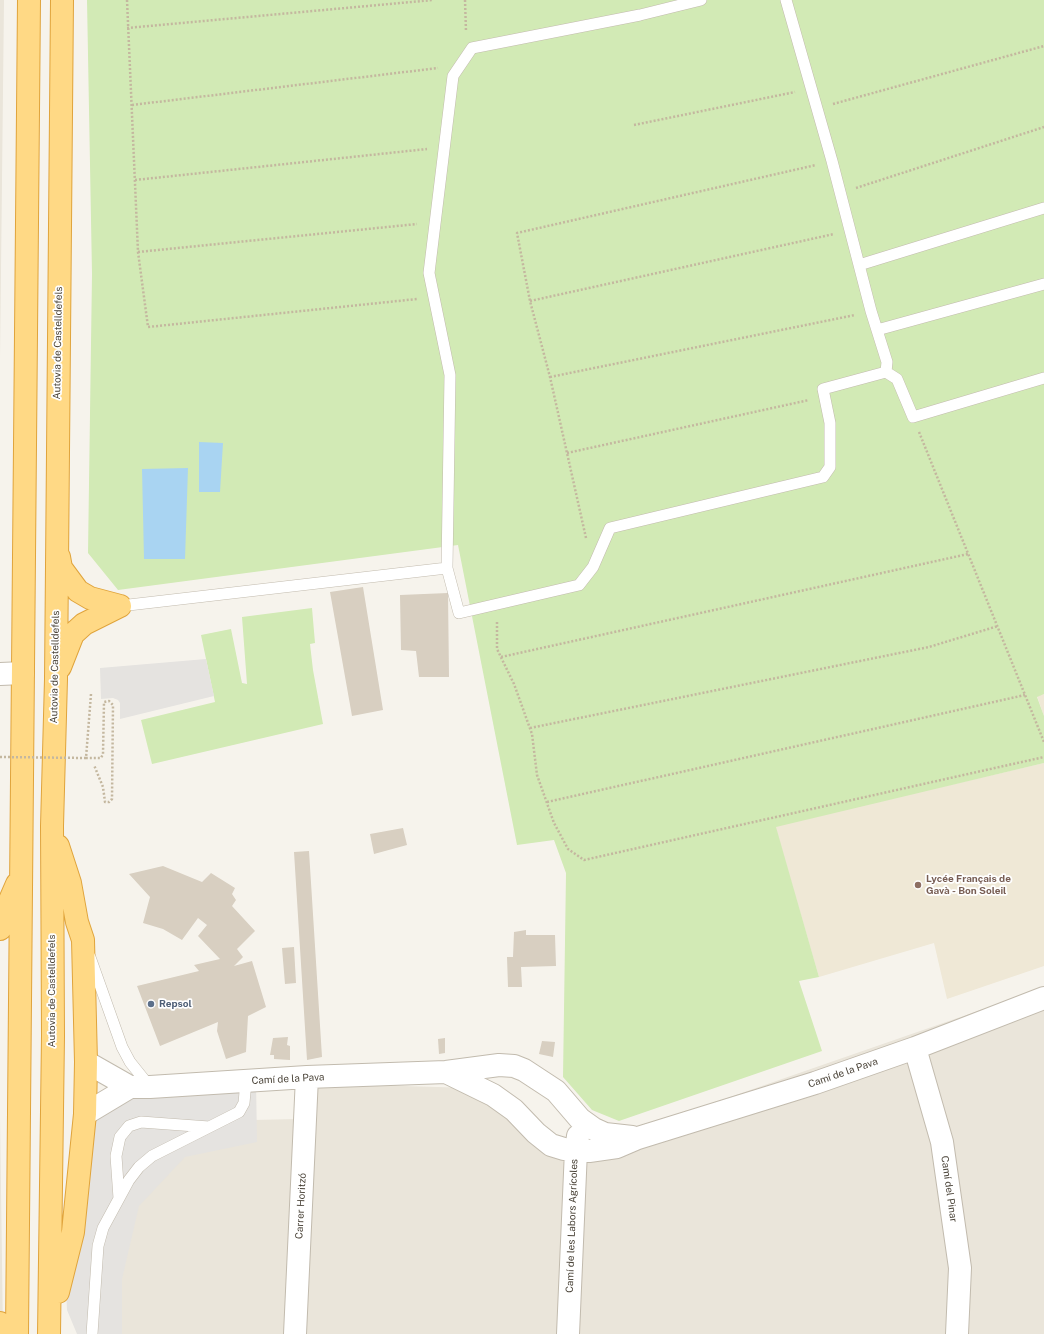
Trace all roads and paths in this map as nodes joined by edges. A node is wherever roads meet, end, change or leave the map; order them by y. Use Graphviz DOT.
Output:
graph roads {
  1 [pos="29,0"];
  2 [pos="62,0"];
  3 [pos="127,0"];
  4 [pos="433,0"];
  5 [pos="465,0"];
  6 [pos="701,0"];
  7 [pos="786,0"];
  8 [pos="127,28"];
  9 [pos="1044,46"];
  10 [pos="468,55"];
  11 [pos="460,66"];
  12 [pos="811,89"];
  13 [pos="132,105"];
  14 [pos="817,108"];
  15 [pos="634,125"];
  16 [pos="1044,127"];
  17 [pos="445,148"];
  18 [pos="832,161"];
  19 [pos="135,180"];
  20 [pos="840,193"];
  21 [pos="1044,208"];
  22 [pos="435,222"];
  23 [pos="850,231"];
  24 [pos="138,252"];
  25 [pos="859,265"];
  26 [pos="1044,284"];
  27 [pos="434,297"];
  28 [pos="530,301"];
  29 [pos="871,311"];
  30 [pos="877,330"];
  31 [pos="886,372"];
  32 [pos="550,377"];
  33 [pos="1044,378"];
  34 [pos="825,396"];
  35 [pos="913,417"];
  36 [pos="567,453"];
  37 [pos="56,543"];
  38 [pos="968,554"];
  39 [pos="593,567"];
  40 [pos="447,568"];
  41 [pos="497,604"];
  42 [pos="120,606"];
  43 [pos="998,626"];
  44 [pos="501,657"];
  45 [pos="23,673"];
  46 [pos="0,674"];
  47 [pos="56,679"];
  48 [pos="91,694"];
  49 [pos="1025,695"];
  50 [pos="530,728"];
  51 [pos="1044,742"];
  52 [pos="0,757"];
  53 [pos="1044,757"];
  54 [pos="86,758"];
  55 [pos="94,765"];
  56 [pos="547,802"];
  57 [pos="52,826"];
  58 [pos="21,876"];
  59 [pos="0,929"];
  60 [pos="83,940"];
  61 [pos="1044,998"];
  62 [pos="915,1048"];
  63 [pos="86,1062"];
  64 [pos="446,1072"];
  65 [pos="307,1077"];
  66 [pos="246,1082"];
  67 [pos="140,1087"];
  68 [pos="85,1114"];
  69 [pos="580,1119"];
  70 [pos="210,1127"];
  71 [pos="638,1138"];
  72 [pos="576,1150"];
  73 [pos="119,1199"];
  74 [pos="0,1323"];
  75 [pos="49,1331"];
  76 [pos="5,1334"];
  77 [pos="17,1334"];
  78 [pos="92,1334"];
  79 [pos="295,1334"];
  80 [pos="568,1334"];
  81 [pos="957,1334"];
  1 -- 45 [label="highway"];
  2 -- 37 [label="highway, Autovia de Castelldefels"];
  3 -- 8 [label="path"];
  4 -- 8 [label="path"];
  5 -- 10 [label="path"];
  6 -- 10 [label="lane"];
  7 -- 12 [label="lane"];
  8 -- 13 [label="path"];
  9 -- 14 [label="path"];
  10 -- 11 [label="lane"];
  11 -- 13 [label="path"];
  11 -- 17 [label="lane"];
  12 -- 14 [label="lane"];
  12 -- 15 [label="path"];
  13 -- 19 [label="path"];
  14 -- 18 [label="lane"];
  16 -- 20 [label="path"];
  17 -- 19 [label="path"];
  17 -- 22 [label="lane"];
  18 -- 20 [label="lane"];
  18 -- 28 [label="path"];
  19 -- 24 [label="path"];
  20 -- 23 [label="lane"];
  21 -- 25 [label="lane"];
  22 -- 24 [label="path"];
  22 -- 27 [label="lane"];
  23 -- 25 [label="lane"];
  23 -- 28 [label="path"];
  24 -- 27 [label="path"];
  25 -- 29 [label="lane"];
  26 -- 30 [label="lane"];
  27 -- 40 [label="lane"];
  28 -- 32 [label="path"];
  29 -- 30 [label="lane"];
  29 -- 32 [label="path"];
  30 -- 31 [label="lane"];
  31 -- 34 [label="lane"];
  31 -- 35 [label="lane"];
  32 -- 36 [label="path"];
  33 -- 35 [label="lane"];
  34 -- 36 [label="path"];
  34 -- 39 [label="lane"];
  35 -- 38 [label="path"];
  36 -- 39 [label="path"];
  37 -- 42 [label="highway"];
  37 -- 47 [label="highway, Autovia de Castelldefels"];
  38 -- 43 [label="path"];
  38 -- 44 [label="path"];
  39 -- 41 [label="lane"];
  40 -- 41 [label="lane"];
  40 -- 42 [label="lane"];
  41 -- 44 [label="path"];
  42 -- 47 [label="highway"];
  43 -- 49 [label="path"];
  43 -- 50 [label="path"];
  44 -- 50 [label="path"];
  45 -- 46 [label="street"];
  45 -- 58 [label="highway"];
  47 -- 57 [label="highway, Autovia de Castelldefels"];
  48 -- 54 [label="path"];
  49 -- 51 [label="path"];
  49 -- 56 [label="path"];
  50 -- 56 [label="path"];
  52 -- 54 [label="path, bridge"];
  53 -- 56 [label="path"];
  54 -- 55 [label="path"];
  57 -- 60 [label="highway"];
  57 -- 75 [label="highway, Autovia de Castelldefels"];
  58 -- 59 [label="highway"];
  58 -- 77 [label="highway"];
  60 -- 63 [label="highway"];
  60 -- 67 [label="lane"];
  61 -- 62 [label="street, Camí de la Pava"];
  62 -- 71 [label="street, Camí de la Pava"];
  62 -- 81 [label="street, Camí del Pinar"];
  63 -- 67 [label="street"];
  63 -- 68 [label="highway"];
  64 -- 65 [label="street, Camí de la Pava"];
  64 -- 69 [label="street, Camí de la Pava"];
  64 -- 72 [label="street, Camí de la Pava"];
  65 -- 66 [label="street, Camí de la Pava"];
  65 -- 79 [label="street, Carrer Horitzó"];
  66 -- 67 [label="street, Camí de la Pava"];
  66 -- 70 [label="lane"];
  67 -- 68 [label="street, Camí de la Pava"];
  68 -- 75 [label="highway"];
  69 -- 71 [label="street, Camí de la Pava"];
  69 -- 72 [label="street, Camí de les Labors Agrícoles"];
  70 -- 73 [label="lane"];
  70 -- 73 [label="lane"];
  71 -- 72 [label="street, Camí de la Pava"];
  72 -- 80 [label="street, Camí de les Labors Agrícoles"];
  73 -- 78 [label="lane"];
  74 -- 76 [label="highway"];
}
